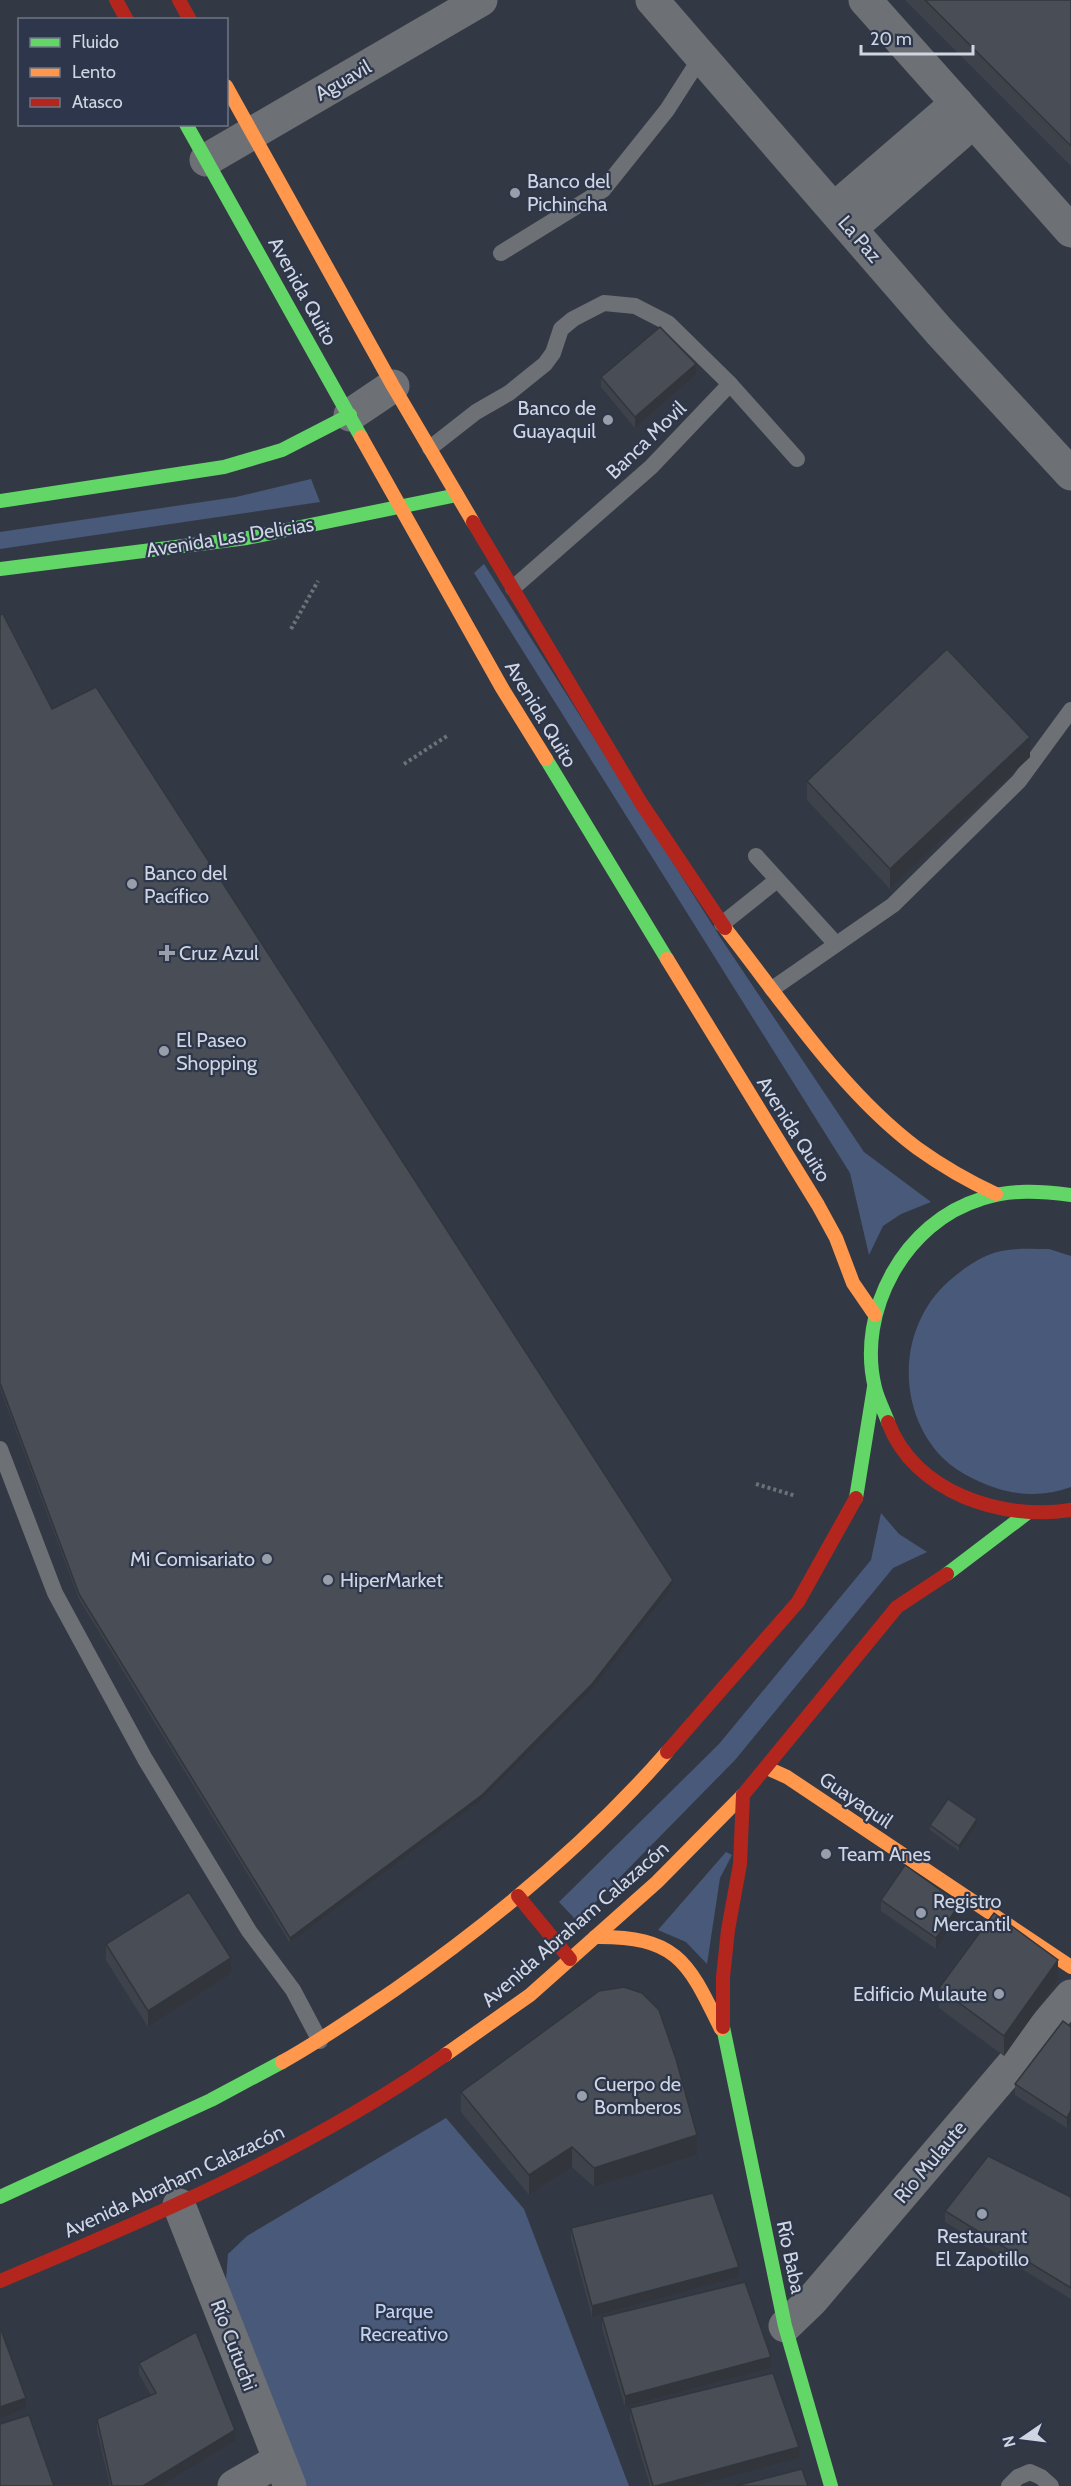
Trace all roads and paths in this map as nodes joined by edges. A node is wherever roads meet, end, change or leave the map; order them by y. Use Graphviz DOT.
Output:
graph roads {
  1 [pos="117,0"];
  2 [pos="179,0"];
  3 [pos="481,0"];
  4 [pos="652,0"];
  5 [pos="865,0"];
  6 [pos="127,18"];
  7 [pos="189,18"];
  8 [pos="701,57"];
  9 [pos="228,90"];
  10 [pos="965,112"];
  11 [pos="187,126"];
  12 [pos="252,133"];
  13 [pos="206,160"];
  14 [pos="842,219"];
  15 [pos="1071,231"];
  16 [pos="501,253"];
  17 [pos="730,384"];
  18 [pos="393,386"];
  19 [pos="350,415"];
  20 [pos="430,448"];
  21 [pos="797,459"];
  22 [pos="1071,474"];
  23 [pos="457,495"];
  24 [pos="0,501"];
  25 [pos="400,506"];
  26 [pos="0,569"];
  27 [pos="318,581"];
  28 [pos="513,588"];
  29 [pos="291,629"];
  30 [pos="1071,710"];
  31 [pos="447,736"];
  32 [pos="404,764"];
  33 [pos="756,856"];
  34 [pos="777,880"];
  35 [pos="722,924"];
  36 [pos="836,944"];
  37 [pos="772,989"];
  38 [pos="996,1194"];
  39 [pos="1071,1195"];
  40 [pos="875,1315"];
  41 [pos="874,1387"];
  42 [pos="0,1449"];
  43 [pos="756,1484"];
  44 [pos="796,1496"];
  45 [pos="1071,1510"];
  46 [pos="1026,1514"];
  47 [pos="767,1768"];
  48 [pos="743,1795"];
  49 [pos="518,1896"];
  50 [pos="596,1938"];
  51 [pos="570,1959"];
  52 [pos="1071,1967"];
  53 [pos="1071,1996"];
  54 [pos="723,2033"];
  55 [pos="320,2041"];
  56 [pos="0,2197"];
  57 [pos="179,2205"];
  58 [pos="0,2281"];
  59 [pos="785,2326"];
  60 [pos="285,2473"];
  61 [pos="234,2486"];
  62 [pos="831,2486"];
  63 [pos="1009,2486"];
  64 [pos="1051,2486"];
  1 -- 6 [label="main road"];
  2 -- 7 [label="main road"];
  3 -- 12 [label="street, Aguavil"];
  4 -- 8 [label="street, La Paz"];
  5 -- 10 [label="street"];
  8 -- 14 [label="street, La Paz"];
  8 -- 16 [label="lane"];
  9 -- 12 [label="main road, Avenida Quito"];
  10 -- 14 [label="street"];
  10 -- 15 [label="street"];
  11 -- 13 [label="main road, Avenida Quito"];
  12 -- 13 [label="street, Aguavil"];
  12 -- 18 [label="main road, Avenida Quito"];
  13 -- 19 [label="main road, Avenida Quito"];
  14 -- 22 [label="street, La Paz"];
  17 -- 20 [label="lane"];
  17 -- 21 [label="lane"];
  17 -- 28 [label="lane, Banca Movil"];
  18 -- 19 [label="street"];
  18 -- 20 [label="main road, Avenida Quito"];
  19 -- 24 [label="main road"];
  19 -- 25 [label="main road, Avenida Quito"];
  20 -- 23 [label="main road, Avenida Quito"];
  23 -- 25 [label="main road, Avenida Las Delicias"];
  23 -- 28 [label="main road, Avenida Quito"];
  25 -- 26 [label="main road, Avenida Las Delicias"];
  25 -- 40 [label="main road, Avenida Quito"];
  27 -- 29 [label="path"];
  28 -- 35 [label="main road, Avenida Quito"];
  30 -- 36 [label="lane"];
  31 -- 32 [label="path"];
  33 -- 34 [label="lane"];
  34 -- 35 [label="lane"];
  34 -- 36 [label="lane"];
  35 -- 37 [label="main road, Avenida Quito"];
  36 -- 37 [label="lane"];
  37 -- 38 [label="main road, Avenida Quito"];
  38 -- 39 [label="main road"];
  38 -- 40 [label="main road"];
  40 -- 41 [label="main road"];
  41 -- 46 [label="main road"];
  41 -- 49 [label="main road"];
  42 -- 55 [label="lane"];
  43 -- 44 [label="path"];
  45 -- 46 [label="main road"];
  46 -- 47 [label="main road, Avenida Abraham Calazacón"];
  47 -- 48 [label="main road, Avenida Abraham Calazacón"];
  47 -- 52 [label="main road, Guayaquil"];
  48 -- 50 [label="main road, Avenida Abraham Calazacón"];
  48 -- 54 [label="main road, Río Baba"];
  49 -- 51 [label="main road"];
  49 -- 55 [label="main road"];
  50 -- 51 [label="main road, Avenida Abraham Calazacón"];
  50 -- 54 [label="main road, Río Baba"];
  51 -- 57 [label="main road, Avenida Abraham Calazacón"];
  53 -- 59 [label="street, Río Mulaute"];
  54 -- 59 [label="main road, Río Baba"];
  55 -- 56 [label="main road"];
  57 -- 58 [label="main road, Avenida Abraham Calazacón"];
  57 -- 60 [label="street, Río Cutuchi"];
  59 -- 62 [label="main road, Río Baba"];
  60 -- 61 [label="street"];
  63 -- 64 [label="lane"];
}
